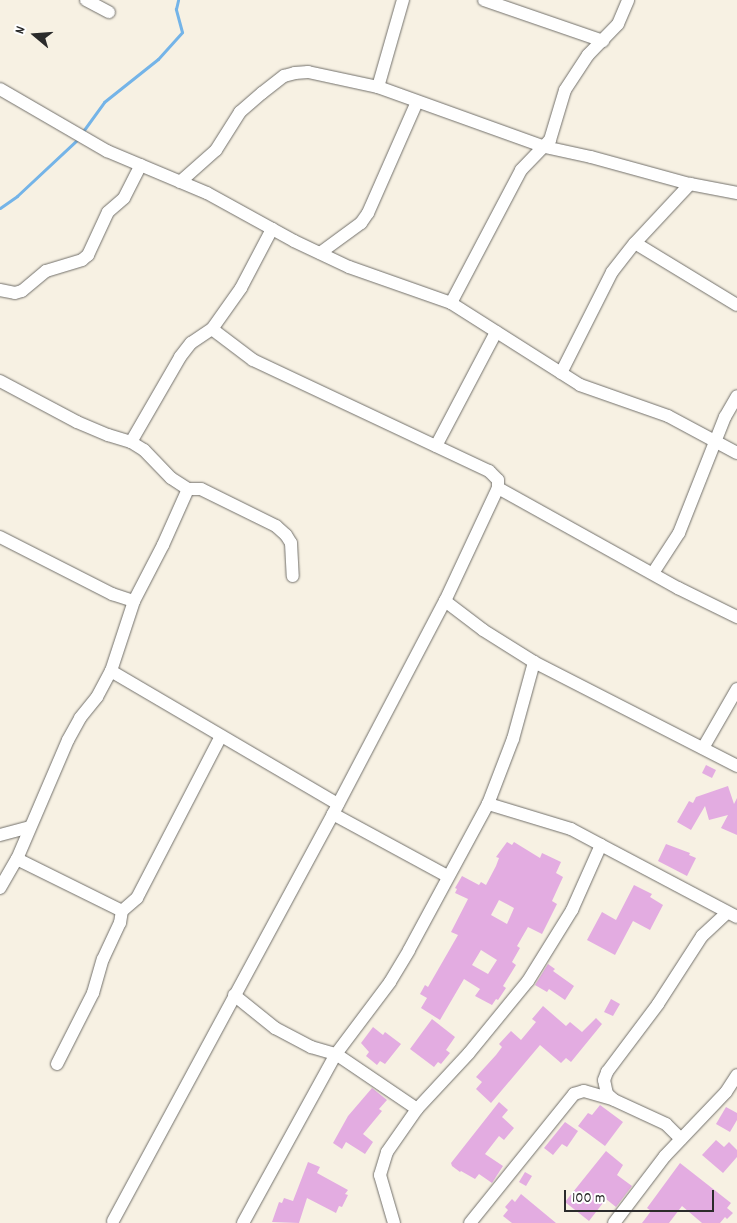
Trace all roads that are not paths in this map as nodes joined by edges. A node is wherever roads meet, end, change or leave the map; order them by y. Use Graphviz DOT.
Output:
graph roads {
  1 [pos="86,0"];
  2 [pos="403,0"];
  3 [pos="484,0"];
  4 [pos="628,0"];
  5 [pos="109,12"];
  6 [pos="604,41"];
  7 [pos="378,87"];
  8 [pos="0,89"];
  9 [pos="417,102"];
  10 [pos="545,147"];
  11 [pos="141,165"];
  12 [pos="180,182"];
  13 [pos="690,184"];
  14 [pos="737,193"];
  15 [pos="272,228"];
  16 [pos="635,242"];
  17 [pos="320,253"];
  18 [pos="0,290"];
  19 [pos="451,303"];
  20 [pos="737,305"];
  21 [pos="212,329"];
  22 [pos="496,332"];
  23 [pos="560,373"];
  24 [pos="0,380"];
  25 [pos="737,396"];
  26 [pos="716,440"];
  27 [pos="131,442"];
  28 [pos="436,446"];
  29 [pos="737,453"];
  30 [pos="498,488"];
  31 [pos="188,489"];
  32 [pos="0,537"];
  33 [pos="653,573"];
  34 [pos="293,576"];
  35 [pos="134,601"];
  36 [pos="445,601"];
  37 [pos="737,617"];
  38 [pos="534,662"];
  39 [pos="111,671"];
  40 [pos="737,689"];
  41 [pos="221,736"];
  42 [pos="704,748"];
  43 [pos="737,766"];
  44 [pos="488,804"];
  45 [pos="336,809"];
  46 [pos="30,827"];
  47 [pos="0,834"];
  48 [pos="601,845"];
  49 [pos="17,859"];
  50 [pos="448,876"];
  51 [pos="0,888"];
  52 [pos="122,910"];
  53 [pos="732,915"];
  54 [pos="234,995"];
  55 [pos="336,1054"];
  56 [pos="57,1064"];
  57 [pos="737,1075"];
  58 [pos="614,1100"];
  59 [pos="417,1109"];
  60 [pos="681,1139"];
  61 [pos="113,1220"];
  62 [pos="243,1223"];
  63 [pos="394,1223"];
  64 [pos="470,1223"];
  65 [pos="614,1223"];
  1 -- 5 [label="street"];
  2 -- 7 [label="street"];
  3 -- 6 [label="street"];
  4 -- 6 [label="street"];
  6 -- 10 [label="street"];
  7 -- 9 [label="street"];
  7 -- 12 [label="street"];
  8 -- 11 [label="street"];
  9 -- 10 [label="street"];
  9 -- 17 [label="street"];
  10 -- 13 [label="street"];
  10 -- 19 [label="street"];
  11 -- 12 [label="street"];
  11 -- 18 [label="street"];
  12 -- 15 [label="street"];
  13 -- 14 [label="street"];
  13 -- 16 [label="street"];
  15 -- 17 [label="street"];
  15 -- 21 [label="street"];
  16 -- 20 [label="street"];
  16 -- 23 [label="street"];
  17 -- 19 [label="street"];
  19 -- 22 [label="street"];
  21 -- 27 [label="street"];
  21 -- 28 [label="street"];
  22 -- 23 [label="street"];
  22 -- 28 [label="street"];
  23 -- 26 [label="street"];
  24 -- 27 [label="street"];
  25 -- 26 [label="street"];
  26 -- 29 [label="street"];
  26 -- 33 [label="street"];
  27 -- 31 [label="street"];
  28 -- 30 [label="street"];
  30 -- 33 [label="street"];
  30 -- 36 [label="street"];
  31 -- 34 [label="street"];
  31 -- 35 [label="street"];
  32 -- 35 [label="street"];
  33 -- 37 [label="street"];
  35 -- 39 [label="street"];
  36 -- 38 [label="street"];
  36 -- 45 [label="street"];
  38 -- 42 [label="street"];
  38 -- 44 [label="street"];
  39 -- 41 [label="street"];
  39 -- 46 [label="street"];
  40 -- 42 [label="street"];
  41 -- 45 [label="street"];
  41 -- 52 [label="street"];
  42 -- 43 [label="street"];
  44 -- 48 [label="street"];
  44 -- 50 [label="street"];
  45 -- 50 [label="street"];
  45 -- 54 [label="street"];
  46 -- 47 [label="street"];
  46 -- 49 [label="street"];
  48 -- 53 [label="street"];
  48 -- 59 [label="street"];
  49 -- 51 [label="street"];
  49 -- 52 [label="street"];
  50 -- 55 [label="street"];
  52 -- 56 [label="street"];
  53 -- 58 [label="street"];
  54 -- 55 [label="street"];
  54 -- 61 [label="street"];
  55 -- 59 [label="street"];
  55 -- 62 [label="street"];
  57 -- 60 [label="street"];
  58 -- 60 [label="street"];
  58 -- 64 [label="street"];
  59 -- 63 [label="street"];
  60 -- 65 [label="street"];
}
